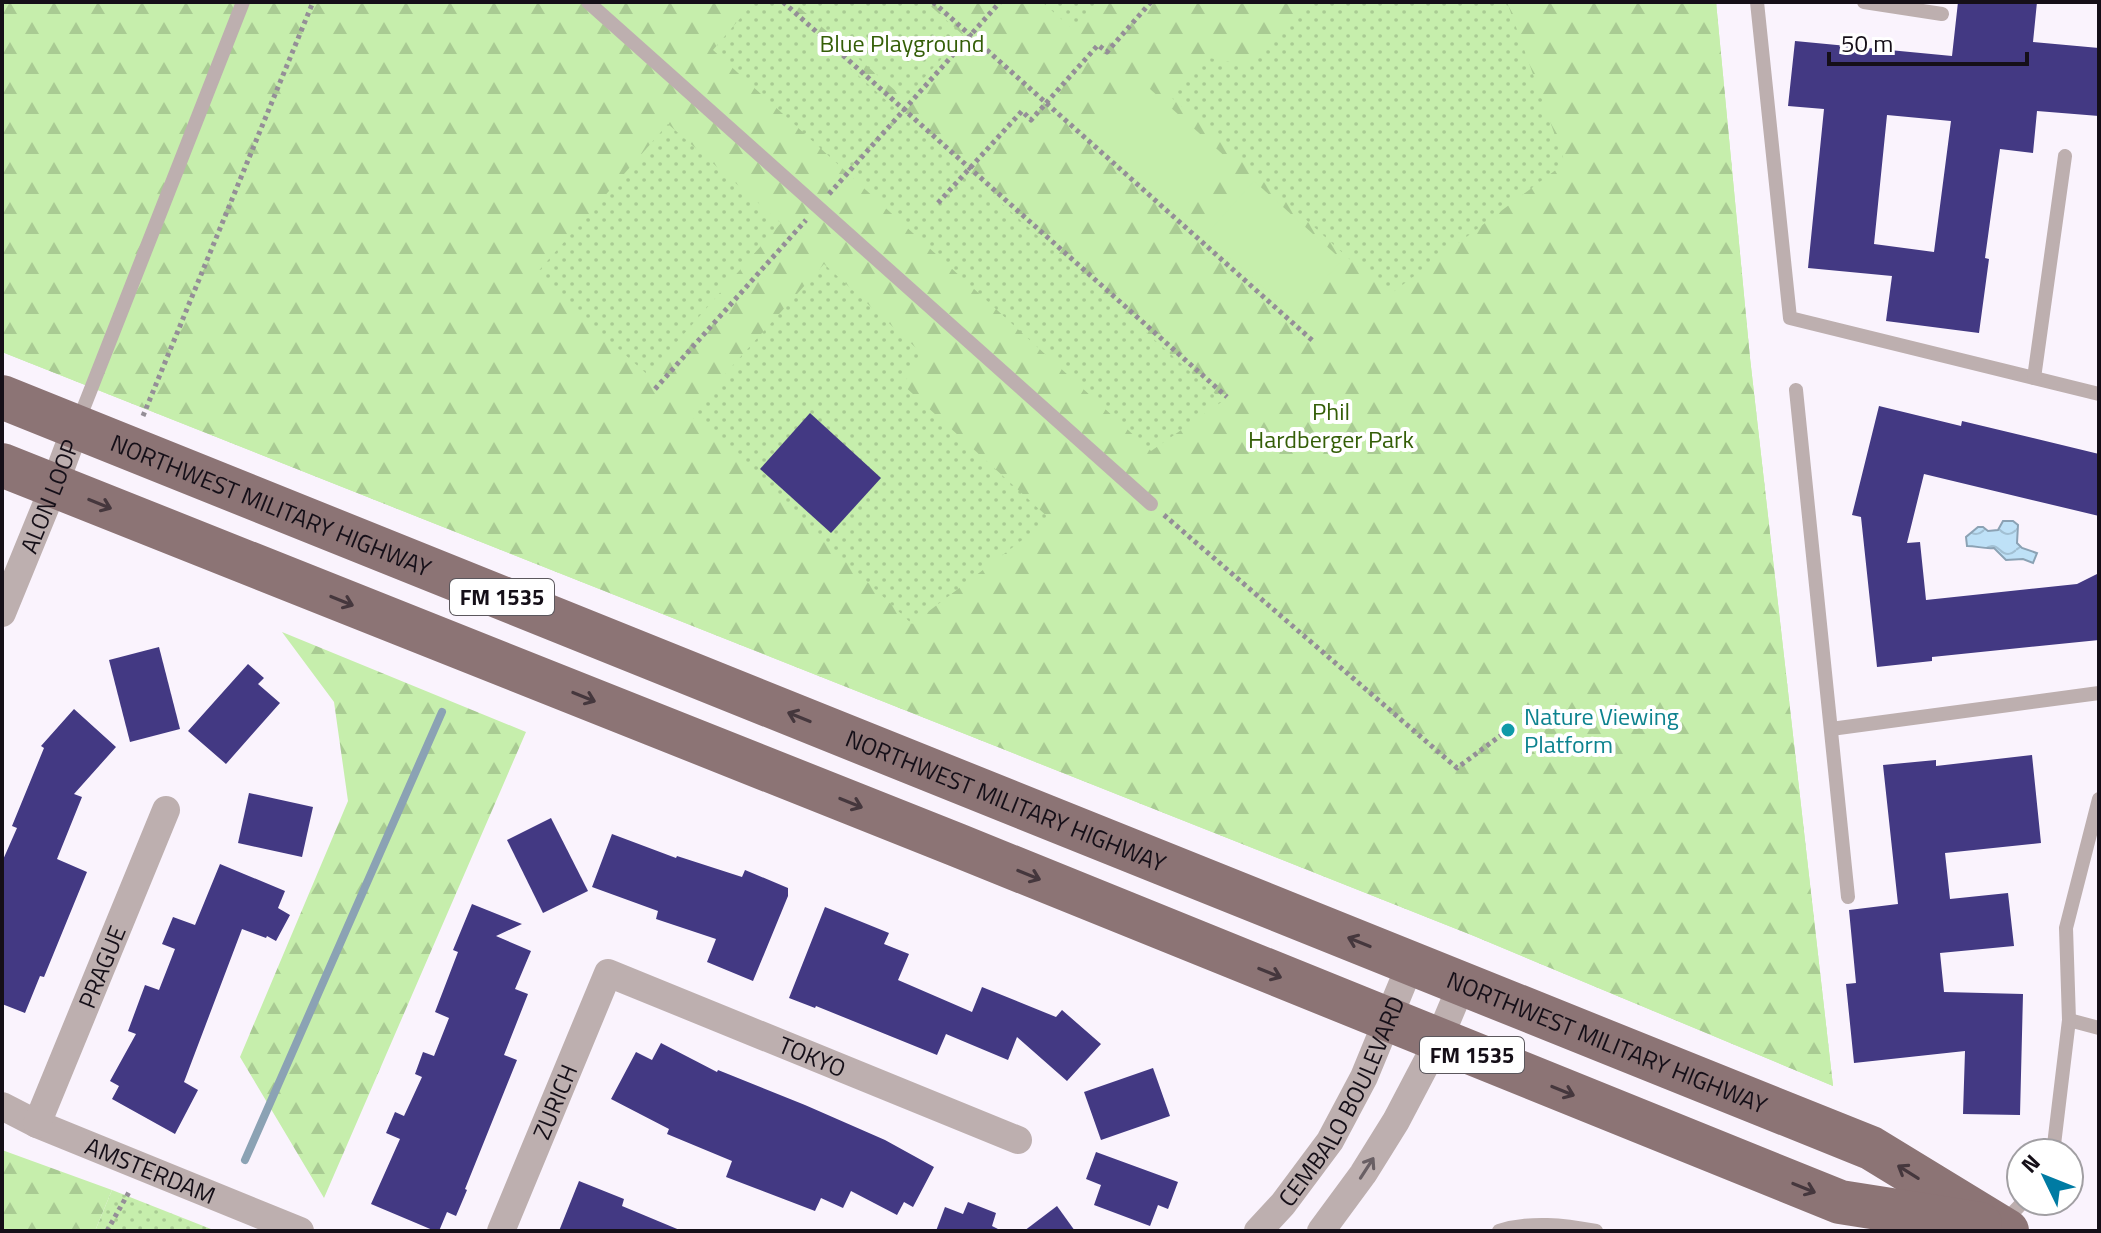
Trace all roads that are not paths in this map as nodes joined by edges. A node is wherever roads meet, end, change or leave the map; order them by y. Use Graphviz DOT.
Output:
graph roads {
  1 [pos="243,2"];
  2 [pos="588,2"];
  3 [pos="1757,2"];
  4 [pos="1864,2"];
  5 [pos="1942,14"];
  6 [pos="2065,156"];
  7 [pos="2034,378"];
  8 [pos="1796,390"];
  9 [pos="2099,394"];
  10 [pos="2,397"];
  11 [pos="76,427"];
  12 [pos="2,465"];
  13 [pos="54,486"];
  14 [pos="1151,504"];
  15 [pos="2,610"];
  16 [pos="2099,693"];
  17 [pos="1831,729"];
  18 [pos="2099,799"];
  19 [pos="166,810"];
  20 [pos="1848,897"];
  21 [pos="1411,963"];
  22 [pos="608,973"];
  23 [pos="1462,984"];
  24 [pos="2069,1020"];
  25 [pos="1387,1021"];
  26 [pos="2099,1028"];
  27 [pos="1438,1041"];
  28 [pos="2,1106"];
  29 [pos="37,1124"];
  30 [pos="2055,1137"];
  31 [pos="1018,1140"];
  32 [pos="2006,1223"];
  33 [pos="300,1231"];
  34 [pos="501,1231"];
  35 [pos="1258,1231"];
  36 [pos="1321,1231"];
  37 [pos="1499,1231"];
  38 [pos="1596,1231"];
  1 -- 11 [label="lane"];
  2 -- 14 [label="lane"];
  3 -- 7 [label="lane"];
  4 -- 5 [label="lane"];
  6 -- 7 [label="lane"];
  7 -- 9 [label="lane"];
  8 -- 17 [label="lane"];
  10 -- 11 [label="main road, NORTHWEST MILITARY HIGHWAY / FM 1535"];
  11 -- 13 [label="street, ALON LOOP"];
  21 -- 11 [label="main road, NORTHWEST MILITARY HIGHWAY / FM 1535, one-way"];
  12 -- 13 [label="main road, NORTHWEST MILITARY HIGHWAY / FM 1535"];
  13 -- 15 [label="street, ALON LOOP"];
  13 -- 25 [label="main road, NORTHWEST MILITARY HIGHWAY / FM 1535, one-way"];
  16 -- 17 [label="lane"];
  17 -- 20 [label="lane"];
  18 -- 24 [label="lane"];
  19 -- 29 [label="street, PRAGUE"];
  21 -- 23 [label="main road, NORTHWEST MILITARY HIGHWAY / FM 1535"];
  21 -- 25 [label="street, CEMBALO BOULEVARD"];
  22 -- 31 [label="street, TOKYO"];
  22 -- 34 [label="street, ZURICH"];
  23 -- 27 [label="street, CEMBALO BOULEVARD"];
  32 -- 23 [label="main road, NORTHWEST MILITARY HIGHWAY / FM 1535, one-way"];
  24 -- 26 [label="lane"];
  24 -- 30 [label="lane"];
  25 -- 27 [label="main road, NORTHWEST MILITARY HIGHWAY / FM 1535"];
  25 -- 35 [label="street, CEMBALO BOULEVARD"];
  27 -- 32 [label="main road, NORTHWEST MILITARY HIGHWAY / FM 1535, one-way"];
  36 -- 27 [label="street, CEMBALO BOULEVARD, one-way"];
  28 -- 29 [label="street, AMSTERDAM"];
  29 -- 33 [label="street, AMSTERDAM"];
  37 -- 38 [label="lane"];
}
